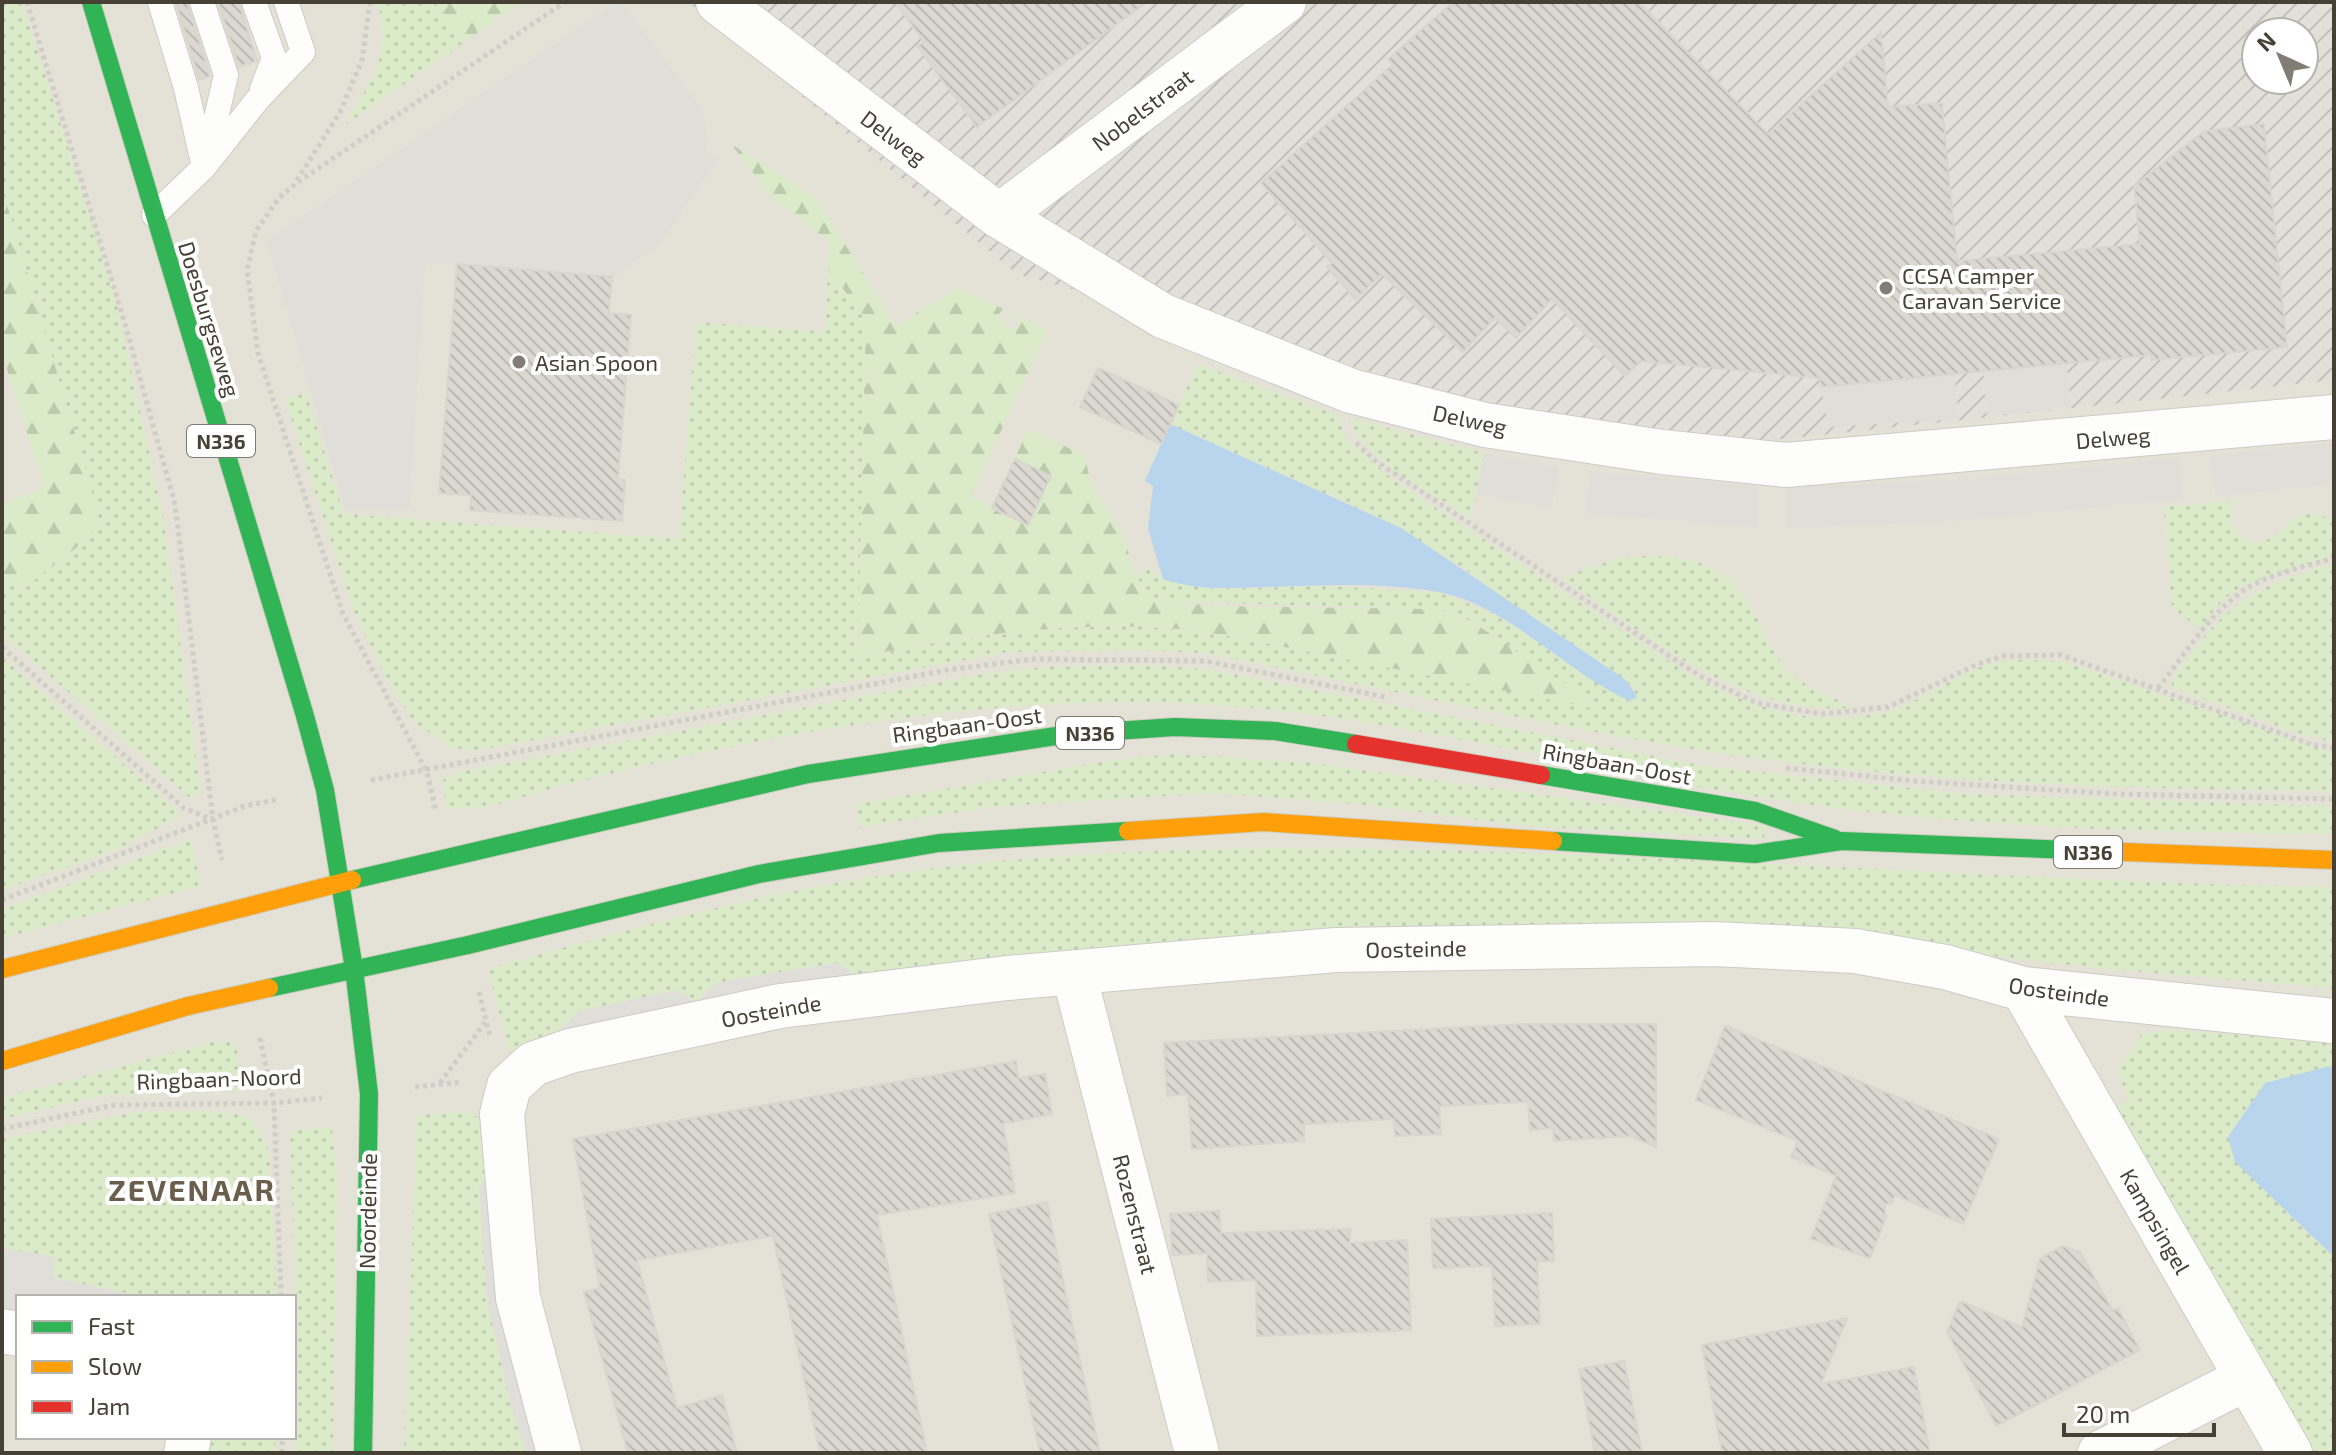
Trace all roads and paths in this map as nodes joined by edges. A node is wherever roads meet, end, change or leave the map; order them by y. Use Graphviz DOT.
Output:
graph roads {
  1 [pos="27,2"];
  2 [pos="91,2"];
  3 [pos="160,2"];
  4 [pos="202,2"];
  5 [pos="254,2"];
  6 [pos="286,2"];
  7 [pos="370,2"];
  8 [pos="565,2"];
  9 [pos="718,2"];
  10 [pos="1284,2"];
  11 [pos="258,99"];
  12 [pos="204,167"];
  13 [pos="294,185"];
  14 [pos="154,215"];
  15 [pos="999,216"];
  16 [pos="1351,391"];
  17 [pos="2334,417"];
  18 [pos="2334,558"];
  19 [pos="2,647"];
  20 [pos="2158,688"];
  21 [pos="2334,748"];
  22 [pos="213,820"];
  23 [pos="1841,841"];
  24 [pos="447,857"];
  25 [pos="2334,860"];
  26 [pos="342,882"];
  27 [pos="2,900"];
  28 [pos="232,908"];
  29 [pos="468,945"];
  30 [pos="2,969"];
  31 [pos="354,969"];
  32 [pos="1074,974"];
  33 [pos="2023,989"];
  34 [pos="250,992"];
  35 [pos="486,1021"];
  36 [pos="2334,1021"];
  37 [pos="2,1061"];
  38 [pos="439,1084"];
  39 [pos="509,1086"];
  40 [pos="369,1094"];
  41 [pos="274,1103"];
  42 [pos="2,1129"];
  43 [pos="281,1295"];
  44 [pos="2247,1378"];
  45 [pos="363,1453"];
  46 [pos="559,1453"];
  47 [pos="1197,1453"];
  48 [pos="2100,1453"];
  49 [pos="2290,1453"];
  1 -- 22 [label="path"];
  2 -- 14 [label="main road, Doesburgseweg / N336"];
  3 -- 12 [label="lane"];
  4 -- 12 [label="lane"];
  5 -- 11 [label="lane"];
  6 -- 11 [label="lane"];
  7 -- 13 [label="path"];
  8 -- 13 [label="path"];
  9 -- 15 [label="street, Delweg"];
  10 -- 15 [label="street, Nobelstraat"];
  11 -- 12 [label="lane"];
  12 -- 14 [label="lane"];
  13 -- 24 [label="path"];
  14 -- 26 [label="main road, Doesburgseweg / N336"];
  15 -- 16 [label="street, Delweg"];
  16 -- 17 [label="street, Delweg"];
  16 -- 20 [label="path"];
  18 -- 20 [label="path"];
  19 -- 22 [label="path"];
  20 -- 21 [label="path"];
  22 -- 27 [label="path"];
  22 -- 28 [label="path"];
  23 -- 24 [label="main road, Ringbaan-Oost / N336"];
  23 -- 25 [label="main road, Ringbaan-Oost / N336"];
  23 -- 29 [label="main road, Ringbaan-Oost / N336"];
  24 -- 26 [label="main road, Ringbaan-Oost / N336"];
  26 -- 28 [label="main road"];
  26 -- 31 [label="main road, N336"];
  28 -- 30 [label="main road"];
  29 -- 31 [label="main road, Ringbaan-Oost / N336"];
  29 -- 35 [label="path"];
  31 -- 34 [label="main road"];
  31 -- 40 [label="main road, Noordeinde"];
  32 -- 33 [label="street, Oosteinde"];
  32 -- 39 [label="street, Oosteinde"];
  32 -- 47 [label="street, Rozenstraat"];
  33 -- 36 [label="street, Oosteinde"];
  33 -- 44 [label="street, Kampsingel"];
  34 -- 37 [label="main road"];
  34 -- 41 [label="path"];
  35 -- 38 [label="path"];
  35 -- 39 [label="path"];
  38 -- 39 [label="path, Ringbaan-Noord"];
  38 -- 40 [label="path, Ringbaan-Noord"];
  39 -- 46 [label="street"];
  40 -- 41 [label="path, Ringbaan-Noord"];
  40 -- 45 [label="main road, Noordeinde"];
  41 -- 42 [label="path, Ringbaan-Noord"];
  41 -- 43 [label="path"];
  44 -- 48 [label="street"];
  44 -- 49 [label="street, Kampsingel"];
}
